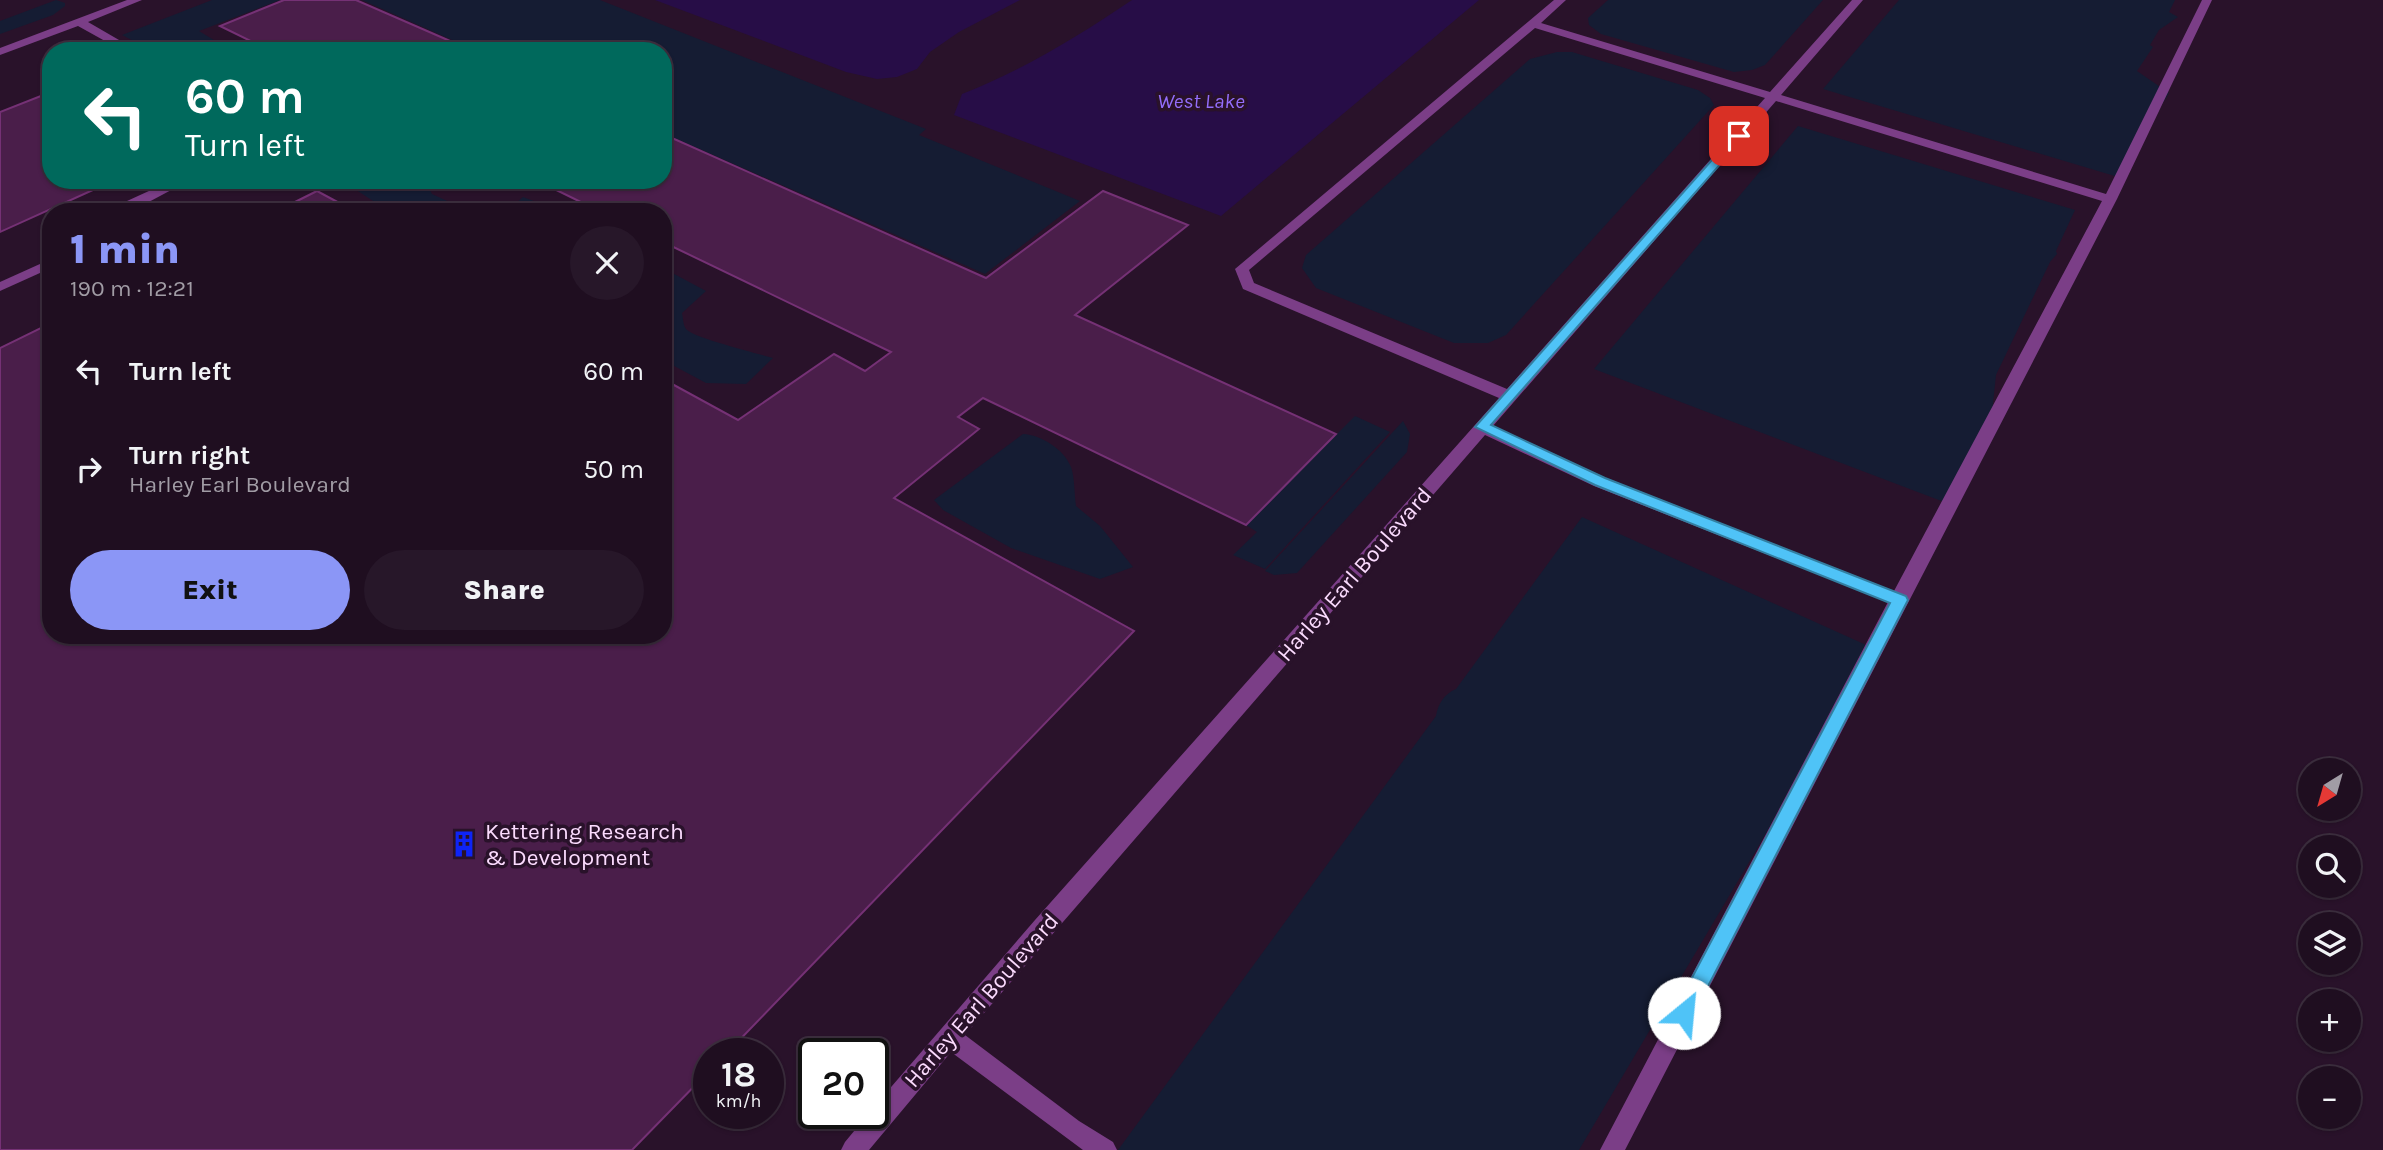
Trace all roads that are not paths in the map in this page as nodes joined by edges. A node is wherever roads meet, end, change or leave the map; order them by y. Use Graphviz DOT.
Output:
graph roads {
  1 [pos="137,0"];
  2 [pos="1561,0"];
  3 [pos="1858,0"];
  4 [pos="2207,0"];
  5 [pos="79,22"];
  6 [pos="1533,24"];
  7 [pos="116,42"];
  8 [pos="0,51"];
  9 [pos="1774,96"];
  10 [pos="164,189"];
  11 [pos="2110,199"];
  12 [pos="134,203"];
  13 [pos="42,267"];
  14 [pos="0,286"];
  15 [pos="1509,396"];
  16 [pos="1482,427"];
  17 [pos="1900,600"];
  18 [pos="949,1037"];
  19 [pos="853,1150"];
  20 [pos="1105,1150"];
  21 [pos="1612,1150"];
  1 -- 5 [label="lane"];
  2 -- 6 [label="lane"];
  3 -- 9 [label="lane, Harley Earl Boulevard"];
  4 -- 11 [label="lane"];
  5 -- 7 [label="lane"];
  5 -- 8 [label="lane"];
  6 -- 9 [label="lane"];
  6 -- 15 [label="lane"];
  9 -- 11 [label="lane"];
  9 -- 15 [label="lane, Harley Earl Boulevard"];
  10 -- 12 [label="lane"];
  11 -- 17 [label="lane"];
  13 -- 14 [label="lane"];
  15 -- 16 [label="lane, Harley Earl Boulevard"];
  16 -- 17 [label="lane"];
  16 -- 18 [label="lane, Harley Earl Boulevard"];
  17 -- 21 [label="lane"];
  18 -- 19 [label="lane, Harley Earl Boulevard"];
  18 -- 20 [label="lane"];
}
